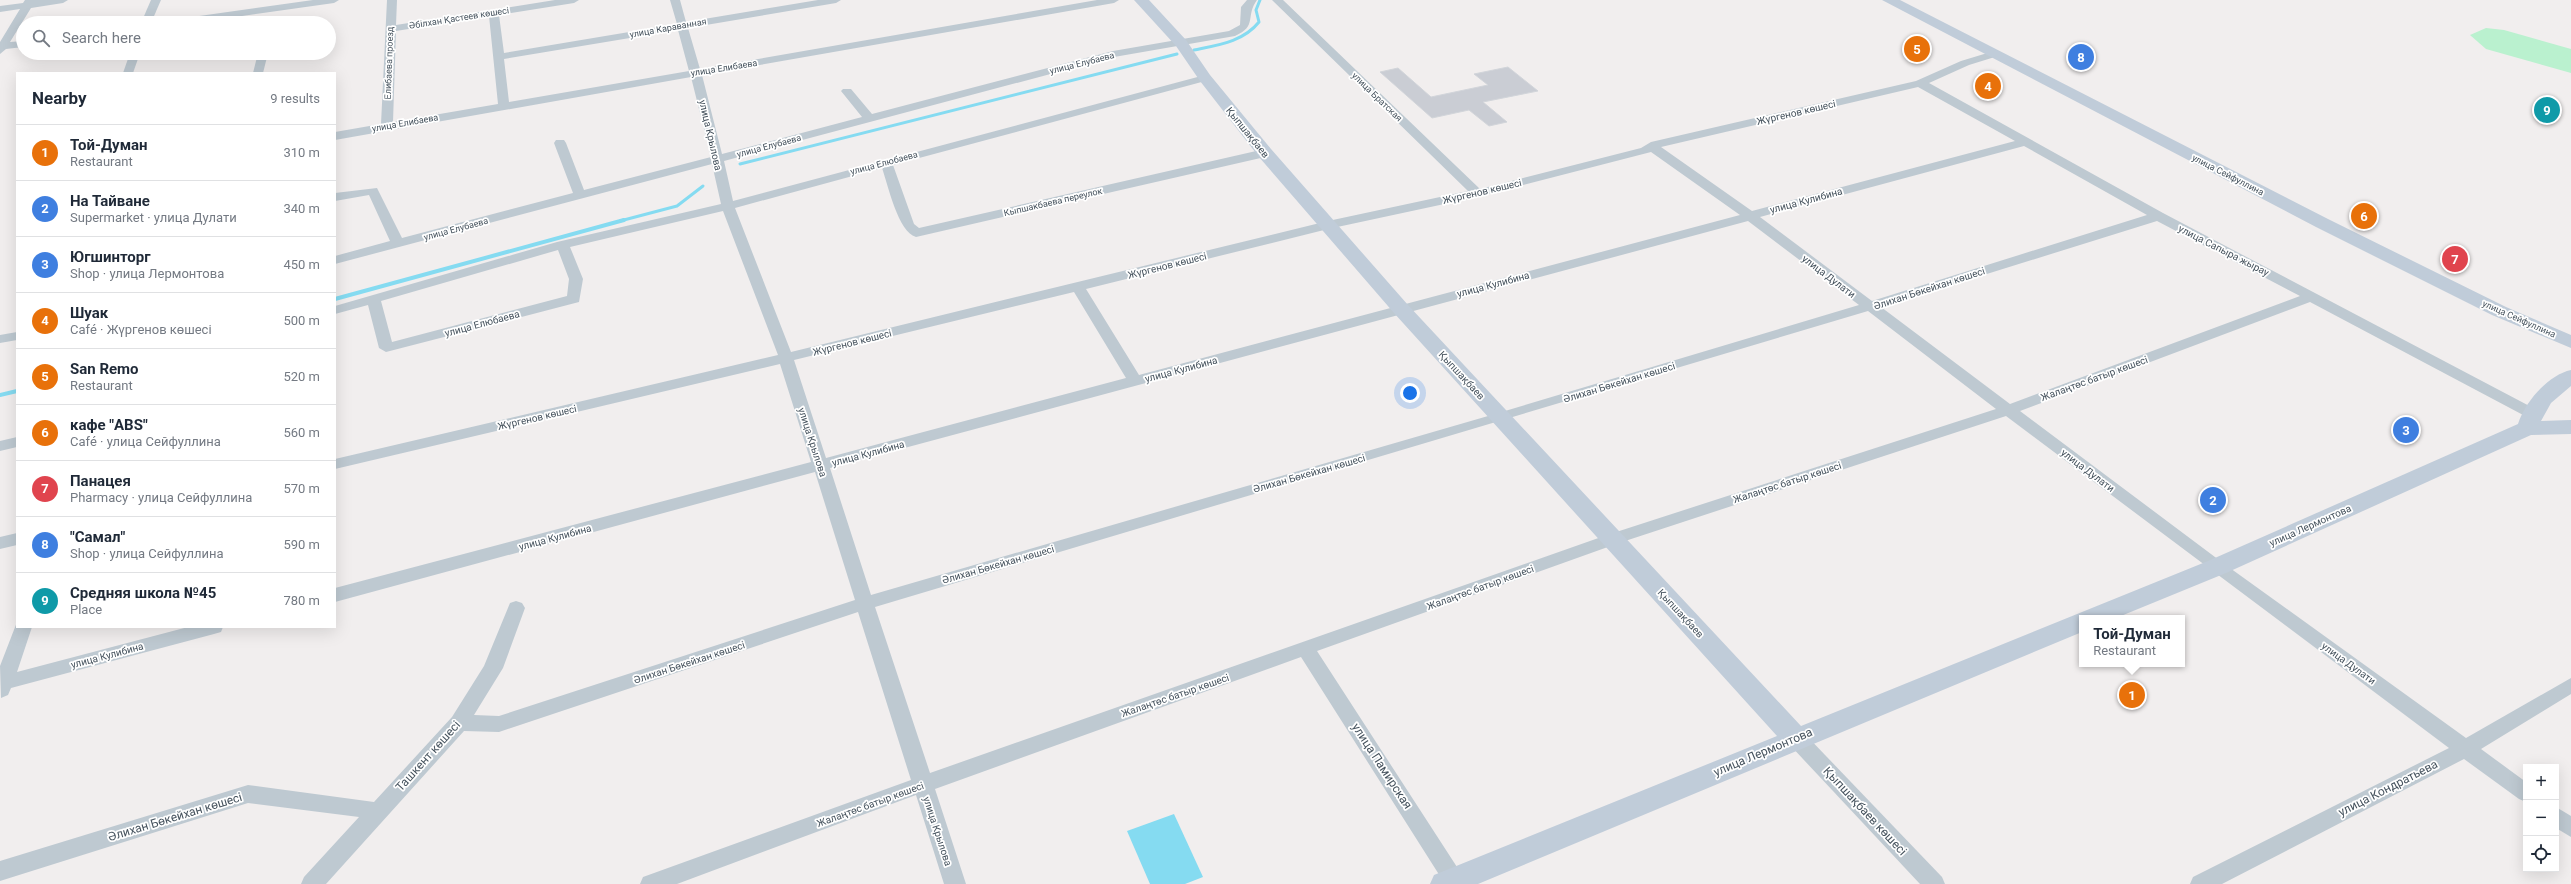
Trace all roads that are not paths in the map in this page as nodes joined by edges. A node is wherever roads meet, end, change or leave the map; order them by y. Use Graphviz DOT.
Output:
graph roads {
  1 [pos="63,0"];
  2 [pos="156,0"];
  3 [pos="334,0"];
  4 [pos="392,0"];
  5 [pos="574,0"];
  6 [pos="675,0"];
  7 [pos="836,0"];
  8 [pos="1114,0"];
  9 [pos="1141,0"];
  10 [pos="1252,0"];
  11 [pos="1277,0"];
  12 [pos="1889,0"];
  13 [pos="28,2"];
  14 [pos="0,9"];
  15 [pos="272,10"];
  16 [pos="494,13"];
  17 [pos="20,16"];
  18 [pos="149,16"];
  19 [pos="225,16"];
  20 [pos="271,16"];
  21 [pos="16,22"];
  22 [pos="683,25"];
  23 [pos="391,29"];
  24 [pos="1181,43"];
  25 [pos="16,45"];
  26 [pos="1,48"];
  27 [pos="1994,54"];
  28 [pos="499,57"];
  29 [pos="133,60"];
  30 [pos="261,60"];
  31 [pos="128,72"];
  32 [pos="258,72"];
  33 [pos="694,72"];
  34 [pos="1205,78"];
  35 [pos="1920,82"];
  36 [pos="847,91"];
  37 [pos="504,106"];
  38 [pos="870,119"];
  39 [pos="387,126"];
  40 [pos="336,136"];
  41 [pos="2026,142"];
  42 [pos="560,143"];
  43 [pos="1652,146"];
  44 [pos="1265,154"];
  45 [pos="717,160"];
  46 [pos="886,163"];
  47 [pos="1477,194"];
  48 [pos="580,196"];
  49 [pos="336,197"];
  50 [pos="728,206"];
  51 [pos="1749,215"];
  52 [pos="2158,216"];
  53 [pos="1328,225"];
  54 [pos="398,244"];
  55 [pos="562,245"];
  56 [pos="336,260"];
  57 [pos="1078,287"];
  58 [pos="2311,297"];
  59 [pos="373,298"];
  60 [pos="1870,306"];
  61 [pos="1401,309"];
  62 [pos="336,310"];
  63 [pos="16,336"];
  64 [pos="0,339"];
  65 [pos="2571,342"];
  66 [pos="786,358"];
  67 [pos="2571,376"];
  68 [pos="1135,382"];
  69 [pos="2008,410"];
  70 [pos="1501,417"];
  71 [pos="2530,420"];
  72 [pos="2571,427"];
  73 [pos="16,442"];
  74 [pos="0,446"];
  75 [pos="336,464"];
  76 [pos="821,466"];
  77 [pos="16,539"];
  78 [pos="1613,539"];
  79 [pos="0,543"];
  80 [pos="2217,567"];
  81 [pos="336,595"];
  82 [pos="864,603"];
  83 [pos="516,608"];
  84 [pos="2098,615"];
  85 [pos="2079,623"];
  86 [pos="23,628"];
  87 [pos="210,628"];
  88 [pos="1306,649"];
  89 [pos="2571,684"];
  90 [pos="1,687"];
  91 [pos="459,723"];
  92 [pos="1796,738"];
  93 [pos="2467,748"];
  94 [pos="923,784"];
  95 [pos="2523,791"];
  96 [pos="378,811"];
  97 [pos="2559,818"];
  98 [pos="2571,828"];
  99 [pos="0,871"];
  100 [pos="1452,883"];
  101 [pos="312,884"];
  102 [pos="651,884"];
  103 [pos="955,884"];
  104 [pos="1934,884"];
  105 [pos="2201,884"];
  1 -- 13 [label="street"];
  2 -- 18 [label="street"];
  3 -- 15 [label="street"];
  4 -- 23 [label="street, Елибаева проезд"];
  5 -- 16 [label="street, Әбілхан Қастеев көшесі"];
  6 -- 22 [label="street, улица Крылова"];
  7 -- 22 [label="street, улица Караванная"];
  8 -- 33 [label="street, улица Елибаева"];
  9 -- 24 [label="street, Қыпшақбаев"];
  10 -- 24 [label="street, улица Елубаева"];
  11 -- 47 [label="street, улица Братская"];
  12 -- 27 [label="street, улица Сейфуллина"];
  13 -- 14 [label="street"];
  13 -- 17 [label="street"];
  15 -- 19 [label="street"];
  15 -- 20 [label="street"];
  16 -- 23 [label="street, Әбілхан Қастеев көшесі"];
  16 -- 28 [label="street"];
  21 -- 26 [label="street"];
  22 -- 28 [label="street, улица Караванная"];
  22 -- 33 [label="street, улица Крылова"];
  23 -- 39 [label="street, Елибаева проезд"];
  24 -- 34 [label="street, Қыпшақбаев"];
  24 -- 38 [label="street, улица Елубаева"];
  25 -- 26 [label="street"];
  27 -- 35 [label="street, Жүргенов көшесі"];
  27 -- 65 [label="street, улица Сейфуллина"];
  28 -- 37 [label="street"];
  29 -- 31 [label="street"];
  30 -- 32 [label="street"];
  33 -- 37 [label="street, улица Елибаева"];
  33 -- 45 [label="street, улица Крылова"];
  34 -- 44 [label="street, Қыпшақбаев"];
  34 -- 46 [label="street, улица Елюбаева"];
  35 -- 41 [label="street, улица Сапыра жырау"];
  35 -- 43 [label="street, Жүргенов көшесі"];
  36 -- 38 [label="street"];
  37 -- 39 [label="street, улица Елибаева"];
  38 -- 45 [label="street, улица Елубаева"];
  39 -- 40 [label="street, улица Елибаева"];
  41 -- 51 [label="street, улица Кулибина"];
  41 -- 52 [label="street, улица Сапыра жырау"];
  42 -- 48 [label="street"];
  43 -- 47 [label="street, Жүргенов көшесі"];
  43 -- 51 [label="street, улица Дулати"];
  44 -- 46 [label="street, Кыпшакбаева переулок"];
  44 -- 53 [label="street, Қыпшақбаев"];
  45 -- 48 [label="street, улица Елубаева"];
  45 -- 50 [label="street, улица Крылова"];
  46 -- 50 [label="street, улица Елюбаева"];
  47 -- 53 [label="street, Жүргенов көшесі"];
  48 -- 54 [label="street, улица Елубаева"];
  49 -- 54 [label="street"];
  50 -- 55 [label="street, улица Елюбаева"];
  50 -- 66 [label="street, улица Крылова"];
  51 -- 60 [label="street, улица Дулати"];
  51 -- 61 [label="street, улица Кулибина"];
  52 -- 58 [label="street, улица Сапыра жырау"];
  52 -- 60 [label="street, Әлихан Бөкейхан көшесі"];
  53 -- 57 [label="street, Жүргенов көшесі"];
  53 -- 61 [label="street, Қыпшақбаев"];
  54 -- 56 [label="street, улица Елубаева"];
  55 -- 59 [label="street, улица Елюбаева"];
  55 -- 59 [label="street, улица Елюбаева"];
  57 -- 66 [label="street, Жүргенов көшесі"];
  57 -- 68 [label="street"];
  58 -- 69 [label="street, Жалаңтөс батыр көшесі"];
  58 -- 71 [label="street, улица Сапыра жырау"];
  59 -- 62 [label="street, улица Елюбаева"];
  60 -- 69 [label="street, улица Дулати"];
  60 -- 70 [label="street, Әлихан Бөкейхан көшесі"];
  61 -- 68 [label="street, улица Кулибина"];
  61 -- 70 [label="street, Қыпшақбаев"];
  63 -- 64 [label="street"];
  66 -- 75 [label="street, Жүргенов көшесі"];
  66 -- 76 [label="street, улица Крылова"];
  67 -- 71 [label="street"];
  68 -- 76 [label="street, улица Кулибина"];
  69 -- 78 [label="street, Жалаңтөс батыр көшесі"];
  69 -- 80 [label="street, улица Дулати"];
  70 -- 78 [label="street, Қыпшақбаев"];
  70 -- 82 [label="street, Әлихан Бөкейхан көшесі"];
  71 -- 72 [label="street"];
  71 -- 80 [label="street, улица Лермонтова"];
  73 -- 74 [label="street"];
  76 -- 81 [label="street, улица Кулибина"];
  76 -- 82 [label="street, улица Крылова"];
  77 -- 79 [label="street"];
  78 -- 88 [label="street, Жалаңтөс батыр көшесі"];
  78 -- 92 [label="street, Қыпшақбаев"];
  80 -- 84 [label="street, улица Лермонтова"];
  80 -- 93 [label="street, улица Дулати"];
  82 -- 91 [label="street, Әлихан Бөкейхан көшесі"];
  82 -- 94 [label="street, улица Крылова"];
  83 -- 91 [label="street, Ташкент көшесі"];
  85 -- 92 [label="street, улица Лермонтова"];
  86 -- 90 [label="street"];
  87 -- 90 [label="street, улица Кулибина"];
  88 -- 94 [label="street, Жалаңтөс батыр көшесі"];
  88 -- 100 [label="street, улица Памирская"];
  89 -- 93 [label="street, улица Кондратьева"];
  91 -- 96 [label="street, Ташкент көшесі"];
  92 -- 100 [label="street, улица Лермонтова"];
  92 -- 104 [label="street, Қыпшақбаев көшесі"];
  93 -- 95 [label="street, улица Дулати"];
  93 -- 105 [label="street, улица Кондратьева"];
  94 -- 102 [label="street, Жалаңтөс батыр көшесі"];
  94 -- 103 [label="street, улица Крылова"];
  96 -- 99 [label="street, Әлихан Бөкейхан көшесі"];
  96 -- 101 [label="street, Ташкент көшесі"];
  97 -- 98 [label="street"];
}
